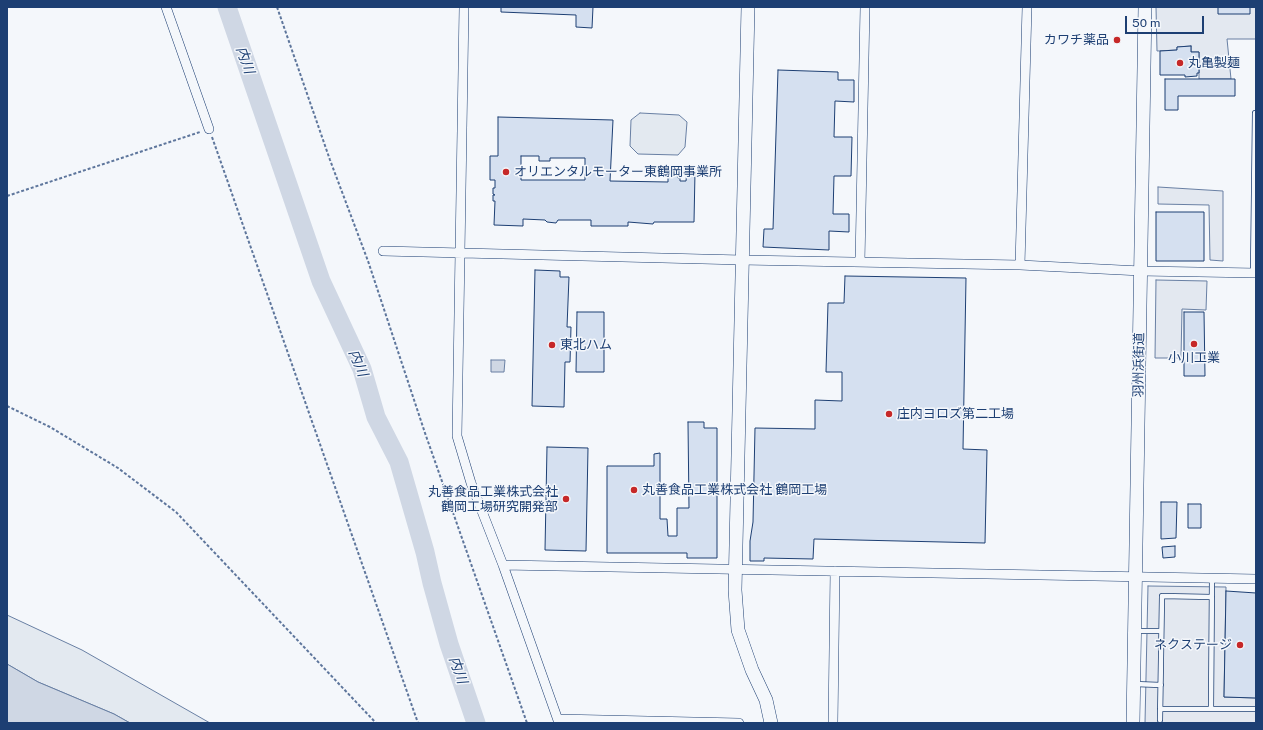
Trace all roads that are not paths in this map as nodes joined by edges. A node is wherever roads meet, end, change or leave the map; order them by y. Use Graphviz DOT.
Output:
graph roads {
  1 [pos="166,7"];
  2 [pos="464,7"];
  3 [pos="748,7"];
  4 [pos="865,7"];
  5 [pos="1028,7"];
  6 [pos="1145,7"];
  7 [pos="1255,113"];
  8 [pos="208,129"];
  9 [pos="383,251"];
  10 [pos="459,254"];
  11 [pos="742,260"];
  12 [pos="860,262"];
  13 [pos="1020,265"];
  14 [pos="1140,271"];
  15 [pos="1255,273"];
  16 [pos="502,565"];
  17 [pos="735,569"];
  18 [pos="835,571"];
  19 [pos="1136,576"];
  20 [pos="1212,578"];
  21 [pos="1256,579"];
  22 [pos="1212,597"];
  23 [pos="1135,631"];
  24 [pos="1161,631"];
  25 [pos="1134,684"];
  26 [pos="1161,685"];
  27 [pos="1160,709"];
  28 [pos="1211,709"];
  29 [pos="1256,710"];
  30 [pos="1160,720"];
  31 [pos="558,721"];
  32 [pos="739,723"];
  33 [pos="771,723"];
  34 [pos="833,723"];
  35 [pos="1133,723"];
  1 -- 8 [label="street"];
  2 -- 10 [label="street"];
  3 -- 11 [label="street"];
  4 -- 12 [label="street"];
  5 -- 13 [label="street"];
  6 -- 14 [label="street, 羽州浜街道"];
  7 -- 15 [label="lane"];
  9 -- 10 [label="street"];
  10 -- 11 [label="street"];
  10 -- 16 [label="street"];
  11 -- 12 [label="street"];
  11 -- 17 [label="street"];
  12 -- 13 [label="street"];
  13 -- 14 [label="street"];
  14 -- 15 [label="street"];
  14 -- 19 [label="street, 羽州浜街道"];
  16 -- 17 [label="street"];
  16 -- 31 [label="street"];
  17 -- 18 [label="street"];
  17 -- 33 [label="street"];
  18 -- 19 [label="street"];
  18 -- 34 [label="street"];
  19 -- 20 [label="street"];
  19 -- 23 [label="street, 羽州浜街道"];
  20 -- 21 [label="street"];
  20 -- 22 [label="lane"];
  22 -- 24 [label="lane"];
  22 -- 28 [label="lane"];
  23 -- 24 [label="lane"];
  23 -- 25 [label="street, 羽州浜街道"];
  24 -- 26 [label="lane"];
  25 -- 26 [label="lane"];
  25 -- 35 [label="street, 羽州浜街道"];
  26 -- 27 [label="lane"];
  27 -- 28 [label="lane"];
  27 -- 30 [label="lane"];
  28 -- 29 [label="lane"];
  31 -- 32 [label="street"];
}
